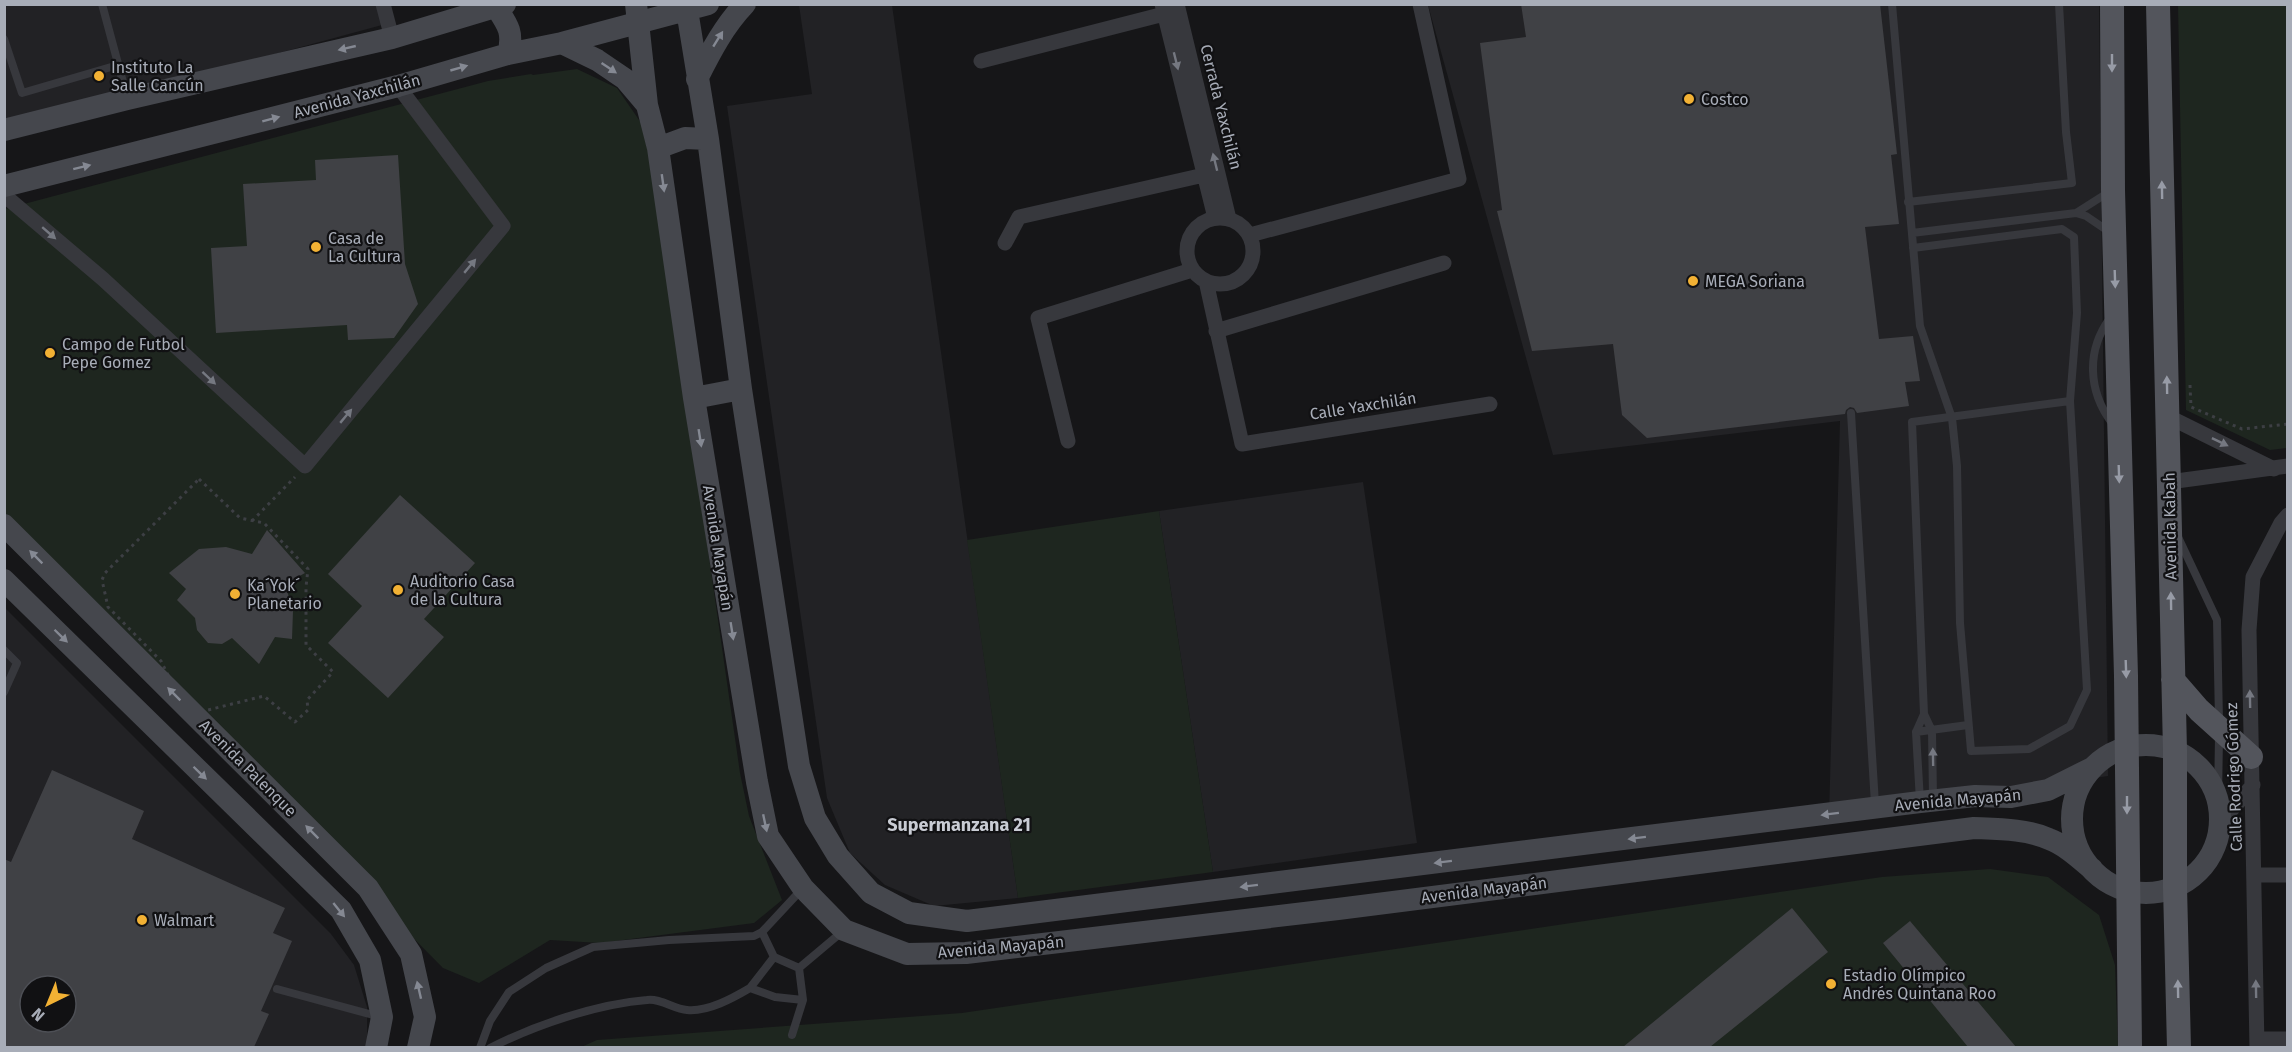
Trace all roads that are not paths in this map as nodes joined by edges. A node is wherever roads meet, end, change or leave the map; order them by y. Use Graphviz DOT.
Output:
graph roads {
  1 [pos="102,4"];
  2 [pos="383,4"];
  3 [pos="746,4"];
  4 [pos="1177,4"];
  5 [pos="1420,4"];
  6 [pos="1892,4"];
  7 [pos="2060,4"];
  8 [pos="2112,4"];
  9 [pos="2158,4"];
  10 [pos="500,6"];
  11 [pos="694,7"];
  12 [pos="1163,9"];
  13 [pos="637,13"];
  14 [pos="393,38"];
  15 [pos="4,39"];
  16 [pos="562,43"];
  17 [pos="508,54"];
  18 [pos="981,61"];
  19 [pos="118,65"];
  20 [pos="697,79"];
  21 [pos="398,86"];
  22 [pos="127,99"];
  23 [pos="647,105"];
  24 [pos="4,130"];
  25 [pos="708,139"];
  26 [pos="658,148"];
  27 [pos="1204,175"];
  28 [pos="4,186"];
  29 [pos="2113,190"];
  30 [pos="4,195"];
  31 [pos="1908,202"];
  32 [pos="2076,213"];
  33 [pos="1222,218"];
  34 [pos="1912,232"];
  35 [pos="1250,235"];
  36 [pos="2114,235"];
  37 [pos="1005,243"];
  38 [pos="1913,248"];
  39 [pos="1444,263"];
  40 [pos="1192,270"];
  41 [pos="1206,281"];
  42 [pos="1216,331"];
  43 [pos="741,389"];
  44 [pos="694,398"];
  45 [pos="2070,401"];
  46 [pos="1490,404"];
  47 [pos="1851,413"];
  48 [pos="2167,416"];
  49 [pos="1952,418"];
  50 [pos="1068,441"];
  51 [pos="2281,467"];
  52 [pos="2169,482"];
  53 [pos="2288,515"];
  54 [pos="2170,519"];
  55 [pos="4,525"];
  56 [pos="4,580"];
  57 [pos="4,650"];
  58 [pos="2173,680"];
  59 [pos="4,692"];
  60 [pos="1923,714"];
  61 [pos="201,721"];
  62 [pos="1968,725"];
  63 [pos="2219,729"];
  64 [pos="1932,731"];
  65 [pos="1916,732"];
  66 [pos="2127,747"];
  67 [pos="176,748"];
  68 [pos="2175,751"];
  69 [pos="2251,758"];
  70 [pos="2091,768"];
  71 [pos="2253,785"];
  72 [pos="2011,797"];
  73 [pos="2218,800"];
  74 [pos="1927,802"];
  75 [pos="1876,808"];
  76 [pos="2220,823"];
  77 [pos="2010,830"];
  78 [pos="1473,858"];
  79 [pos="2092,869"];
  80 [pos="2255,875"];
  81 [pos="2288,875"];
  82 [pos="2175,887"];
  83 [pos="803,888"];
  84 [pos="2127,890"];
  85 [pos="1478,891"];
  86 [pos="844,930"];
  87 [pos="762,932"];
  88 [pos="774,957"];
  89 [pos="799,968"];
  90 [pos="750,988"];
  91 [pos="277,989"];
  92 [pos="802,1000"];
  93 [pos="382,1017"];
  94 [pos="792,1035"];
  95 [pos="2288,1039"];
  96 [pos="2257,1043"];
  97 [pos="376,1047"];
  98 [pos="418,1047"];
  99 [pos="480,1047"];
  100 [pos="490,1047"];
  101 [pos="2130,1047"];
  102 [pos="2179,1047"];
  1 -- 19 [label="lane"];
  2 -- 14 [label="street"];
  20 -- 3 [label="street, one-way"];
  33 -- 4 [label="street, Cerrada Yaxchilán, one-way"];
  5 -- 35 [label="street"];
  6 -- 31 [label="lane"];
  7 -- 31 [label="lane"];
  8 -- 29 [label="main road, one-way"];
  48 -- 9 [label="main road, Avenida Kabah, one-way"];
  10 -- 14 [label="street"];
  10 -- 17 [label="street"];
  11 -- 13 [label="street, Avenida Yaxchilán"];
  11 -- 20 [label="street, Avenida Mayapán"];
  12 -- 18 [label="street"];
  12 -- 27 [label="street, Cerrada Yaxchilán, one-way"];
  13 -- 16 [label="street, Avenida Yaxchilán"];
  13 -- 23 [label="street, Avenida Mayapán"];
  14 -- 22 [label="street, one-way"];
  15 -- 19 [label="lane"];
  16 -- 17 [label="street, Avenida Yaxchilán"];
  16 -- 23 [label="street, one-way"];
  21 -- 17 [label="street, Avenida Yaxchilán, one-way"];
  19 -- 22 [label="lane"];
  20 -- 25 [label="street, Avenida Mayapán"];
  28 -- 21 [label="street, Avenida Yaxchilán, one-way"];
  30 -- 21 [label="street, one-way"];
  22 -- 24 [label="street"];
  23 -- 26 [label="street, Avenida Mayapán"];
  25 -- 26 [label="street"];
  25 -- 43 [label="street, Avenida Mayapán"];
  26 -- 44 [label="street, Avenida Mayapán, one-way"];
  27 -- 33 [label="street, Cerrada Yaxchilán"];
  27 -- 37 [label="street"];
  29 -- 32 [label="lane"];
  29 -- 36 [label="main road"];
  31 -- 34 [label="lane"];
  32 -- 34 [label="lane"];
  32 -- 36 [label="lane"];
  33 -- 35 [label="street"];
  33 -- 40 [label="street"];
  34 -- 38 [label="lane"];
  35 -- 41 [label="street"];
  36 -- 66 [label="main road, one-way"];
  38 -- 45 [label="lane"];
  38 -- 49 [label="lane"];
  39 -- 42 [label="street"];
  40 -- 41 [label="street"];
  40 -- 50 [label="street"];
  41 -- 42 [label="street"];
  42 -- 46 [label="street, Calle Yaxchilán"];
  43 -- 44 [label="street"];
  78 -- 43 [label="street, Avenida Mayapán, one-way"];
  44 -- 83 [label="street, Avenida Mayapán, one-way"];
  45 -- 49 [label="lane"];
  45 -- 62 [label="lane"];
  47 -- 75 [label="lane"];
  48 -- 51 [label="street, one-way"];
  48 -- 52 [label="main road, Avenida Kabah"];
  49 -- 60 [label="lane"];
  49 -- 62 [label="lane"];
  51 -- 52 [label="street"];
  52 -- 54 [label="main road, Avenida Kabah"];
  69 -- 53 [label="street, Calle Rodrigo Gómez, one-way"];
  58 -- 54 [label="main road, Avenida Kabah, one-way"];
  54 -- 63 [label="lane"];
  61 -- 55 [label="street, Avenida Palenque, one-way"];
  56 -- 67 [label="street, one-way"];
  57 -- 59 [label="lane"];
  58 -- 63 [label="main road"];
  58 -- 68 [label="main road, Avenida Kabah"];
  60 -- 64 [label="lane"];
  60 -- 65 [label="lane"];
  61 -- 67 [label="street"];
  98 -- 61 [label="street, Avenida Palenque, one-way"];
  62 -- 64 [label="lane"];
  63 -- 69 [label="main road"];
  63 -- 73 [label="lane"];
  64 -- 65 [label="lane"];
  74 -- 64 [label="lane, one-way"];
  65 -- 74 [label="lane"];
  66 -- 68 [label="street"];
  66 -- 70 [label="street, Avenida Mayapán"];
  66 -- 84 [label="main road, one-way"];
  67 -- 93 [label="street, one-way"];
  68 -- 73 [label="street"];
  68 -- 82 [label="main road, Avenida Kabah"];
  69 -- 71 [label="street, Calle Rodrigo Gómez"];
  70 -- 72 [label="street, Avenida Mayapán"];
  70 -- 79 [label="street"];
  71 -- 76 [label="street"];
  71 -- 80 [label="street, Calle Rodrigo Gómez"];
  72 -- 74 [label="street, Avenida Mayapán"];
  72 -- 77 [label="street"];
  73 -- 76 [label="street"];
  74 -- 75 [label="street, Avenida Mayapán"];
  75 -- 78 [label="street, Avenida Mayapán, one-way"];
  76 -- 82 [label="street"];
  77 -- 79 [label="street, Avenida Mayapán"];
  77 -- 85 [label="street, Avenida Mayapán"];
  78 -- 85 [label="street"];
  79 -- 84 [label="street, Avenida Mayapán"];
  80 -- 81 [label="street"];
  96 -- 80 [label="street, Calle Rodrigo Gómez, one-way"];
  82 -- 84 [label="street"];
  102 -- 82 [label="main road, Avenida Kabah, one-way"];
  83 -- 86 [label="street, Avenida Mayapán"];
  83 -- 87 [label="lane"];
  84 -- 101 [label="main road"];
  85 -- 86 [label="street, Avenida Mayapán"];
  86 -- 89 [label="lane"];
  87 -- 88 [label="lane"];
  87 -- 99 [label="lane"];
  88 -- 89 [label="lane"];
  88 -- 90 [label="lane"];
  89 -- 92 [label="lane"];
  90 -- 92 [label="lane"];
  90 -- 100 [label="lane"];
  91 -- 93 [label="lane"];
  92 -- 94 [label="lane"];
  93 -- 97 [label="street"];
  95 -- 96 [label="street"];
}
